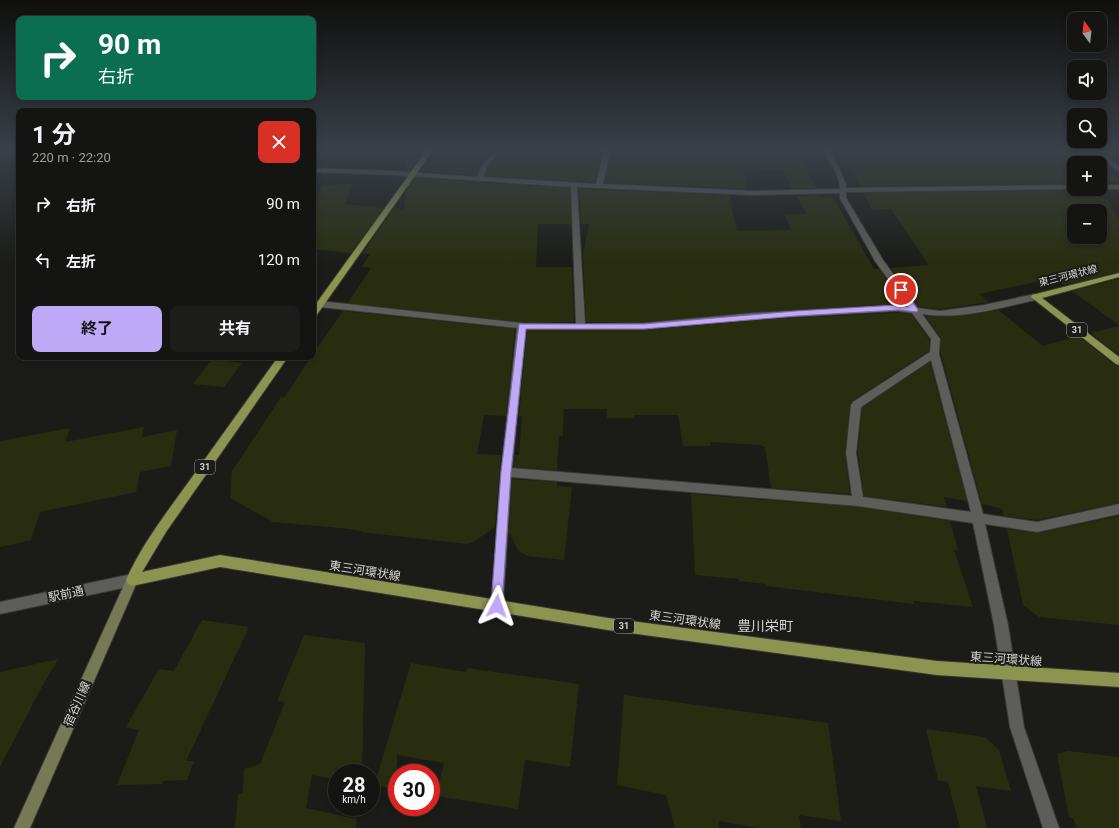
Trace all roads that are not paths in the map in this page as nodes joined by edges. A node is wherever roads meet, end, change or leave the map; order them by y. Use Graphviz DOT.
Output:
graph roads {
  1 [pos="402,189"];
  2 [pos="574,189"];
  3 [pos="657,189"];
  4 [pos="1025,189"];
  5 [pos="844,191"];
  6 [pos="1119,275"];
  7 [pos="1035,297"];
  8 [pos="320,304"];
  9 [pos="316,310"];
  10 [pos="914,310"];
  11 [pos="522,326"];
  12 [pos="580,327"];
  13 [pos="934,354"];
  14 [pos="281,360"];
  15 [pos="1119,362"];
  16 [pos="506,472"];
  17 [pos="858,500"];
  18 [pos="1119,509"];
  19 [pos="978,518"];
  20 [pos="132,580"];
  21 [pos="497,606"];
  22 [pos="0,608"];
  23 [pos="1009,674"];
  24 [pos="1119,680"];
  25 [pos="22,828"];
  26 [pos="1051,828"];
  1 -- 8 [label="main road"];
  2 -- 12 [label="street"];
  3 -- 5 [label="street"];
  4 -- 5 [label="street"];
  5 -- 10 [label="street"];
  6 -- 7 [label="main road, 東三河環状線"];
  7 -- 10 [label="street"];
  7 -- 15 [label="main road, 東三河環状線 / 31"];
  8 -- 9 [label="main road"];
  8 -- 11 [label="street"];
  10 -- 12 [label="street"];
  10 -- 13 [label="street"];
  11 -- 12 [label="street"];
  11 -- 16 [label="street"];
  13 -- 17 [label="street"];
  13 -- 19 [label="street"];
  14 -- 20 [label="main road, 31"];
  16 -- 17 [label="street"];
  16 -- 21 [label="street"];
  17 -- 19 [label="street"];
  18 -- 19 [label="street"];
  19 -- 23 [label="street"];
  20 -- 21 [label="main road, 東三河環状線 / 31"];
  20 -- 22 [label="street, 駅前通"];
  20 -- 25 [label="main road, 宿谷川線"];
  21 -- 23 [label="main road, 東三河環状線 / 31"];
  23 -- 24 [label="main road, 東三河環状線 / 31"];
  23 -- 26 [label="street"];
}
